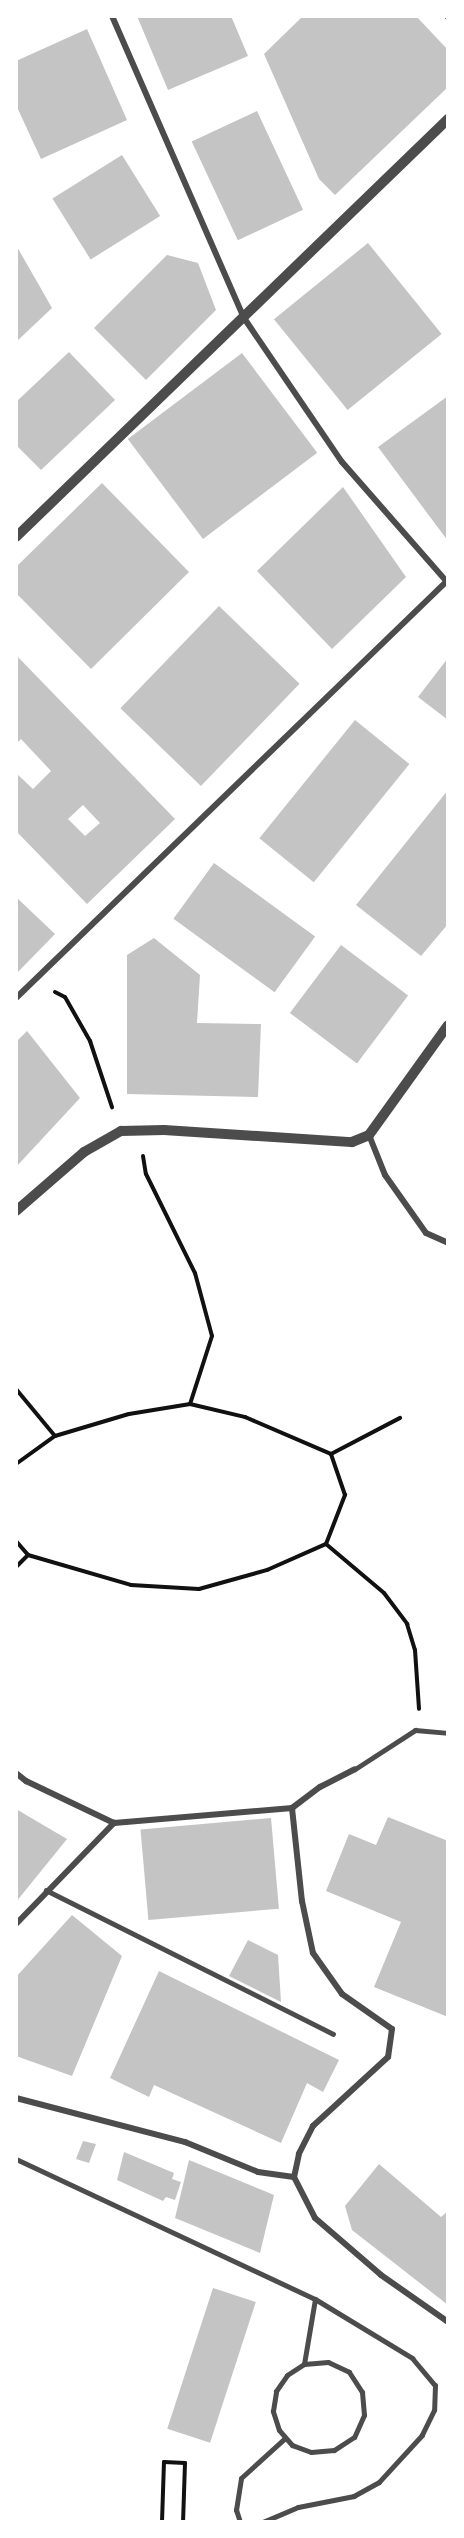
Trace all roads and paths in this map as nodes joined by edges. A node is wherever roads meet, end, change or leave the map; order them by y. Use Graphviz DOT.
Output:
graph roads {
  1 [pos="112,16"];
  2 [pos="447,119"];
  3 [pos="244,318"];
  4 [pos="16,537"];
  5 [pos="447,581"];
  6 [pos="65,997"];
  7 [pos="16,998"];
  8 [pos="447,1025"];
  9 [pos="121,1131"];
  10 [pos="369,1134"];
  11 [pos="16,1211"];
  12 [pos="447,1243"];
  13 [pos="16,1389"];
  14 [pos="190,1404"];
  15 [pos="400,1418"];
  16 [pos="55,1436"];
  17 [pos="332,1454"];
  18 [pos="16,1464"];
  19 [pos="16,1541"];
  20 [pos="326,1544"];
  21 [pos="28,1555"];
  22 [pos="16,1567"];
  23 [pos="415,1730"];
  24 [pos="447,1734"];
  25 [pos="355,1769"];
  26 [pos="16,1773"];
  27 [pos="292,1808"];
  28 [pos="114,1823"];
  29 [pos="46,1890"];
  30 [pos="16,1924"];
  31 [pos="333,2034"];
  32 [pos="16,2098"];
  33 [pos="16,2159"];
  34 [pos="294,2177"];
  35 [pos="315,2299"];
  36 [pos="447,2322"];
  37 [pos="304,2364"];
  38 [pos="285,2438"];
  39 [pos="162,2522"];
  40 [pos="183,2522"];
  41 [pos="240,2522"];
  42 [pos="263,2522"];
  1 -- 3 [label="street"];
  2 -- 3 [label="street"];
  3 -- 4 [label="street"];
  3 -- 5 [label="street"];
  5 -- 7 [label="street"];
  6 -- 9 [label="path"];
  8 -- 10 [label="street"];
  9 -- 10 [label="street"];
  9 -- 11 [label="street"];
  9 -- 14 [label="path"];
  10 -- 12 [label="street"];
  13 -- 16 [label="path"];
  14 -- 16 [label="path"];
  14 -- 17 [label="path"];
  15 -- 17 [label="path"];
  16 -- 18 [label="path"];
  17 -- 20 [label="path"];
  19 -- 21 [label="path"];
  20 -- 21 [label="path"];
  20 -- 23 [label="path"];
  21 -- 22 [label="path"];
  23 -- 24 [label="street"];
  23 -- 25 [label="street"];
  25 -- 27 [label="street"];
  26 -- 28 [label="street"];
  27 -- 28 [label="street"];
  27 -- 34 [label="street"];
  28 -- 29 [label="street"];
  29 -- 30 [label="street"];
  29 -- 31 [label="lane"];
  32 -- 34 [label="street"];
  33 -- 35 [label="street"];
  34 -- 36 [label="street"];
  35 -- 37 [label="street"];
  35 -- 42 [label="street"];
  37 -- 38 [label="street"];
  37 -- 38 [label="street"];
  38 -- 41 [label="street"];
  39 -- 40 [label="path"];
}
